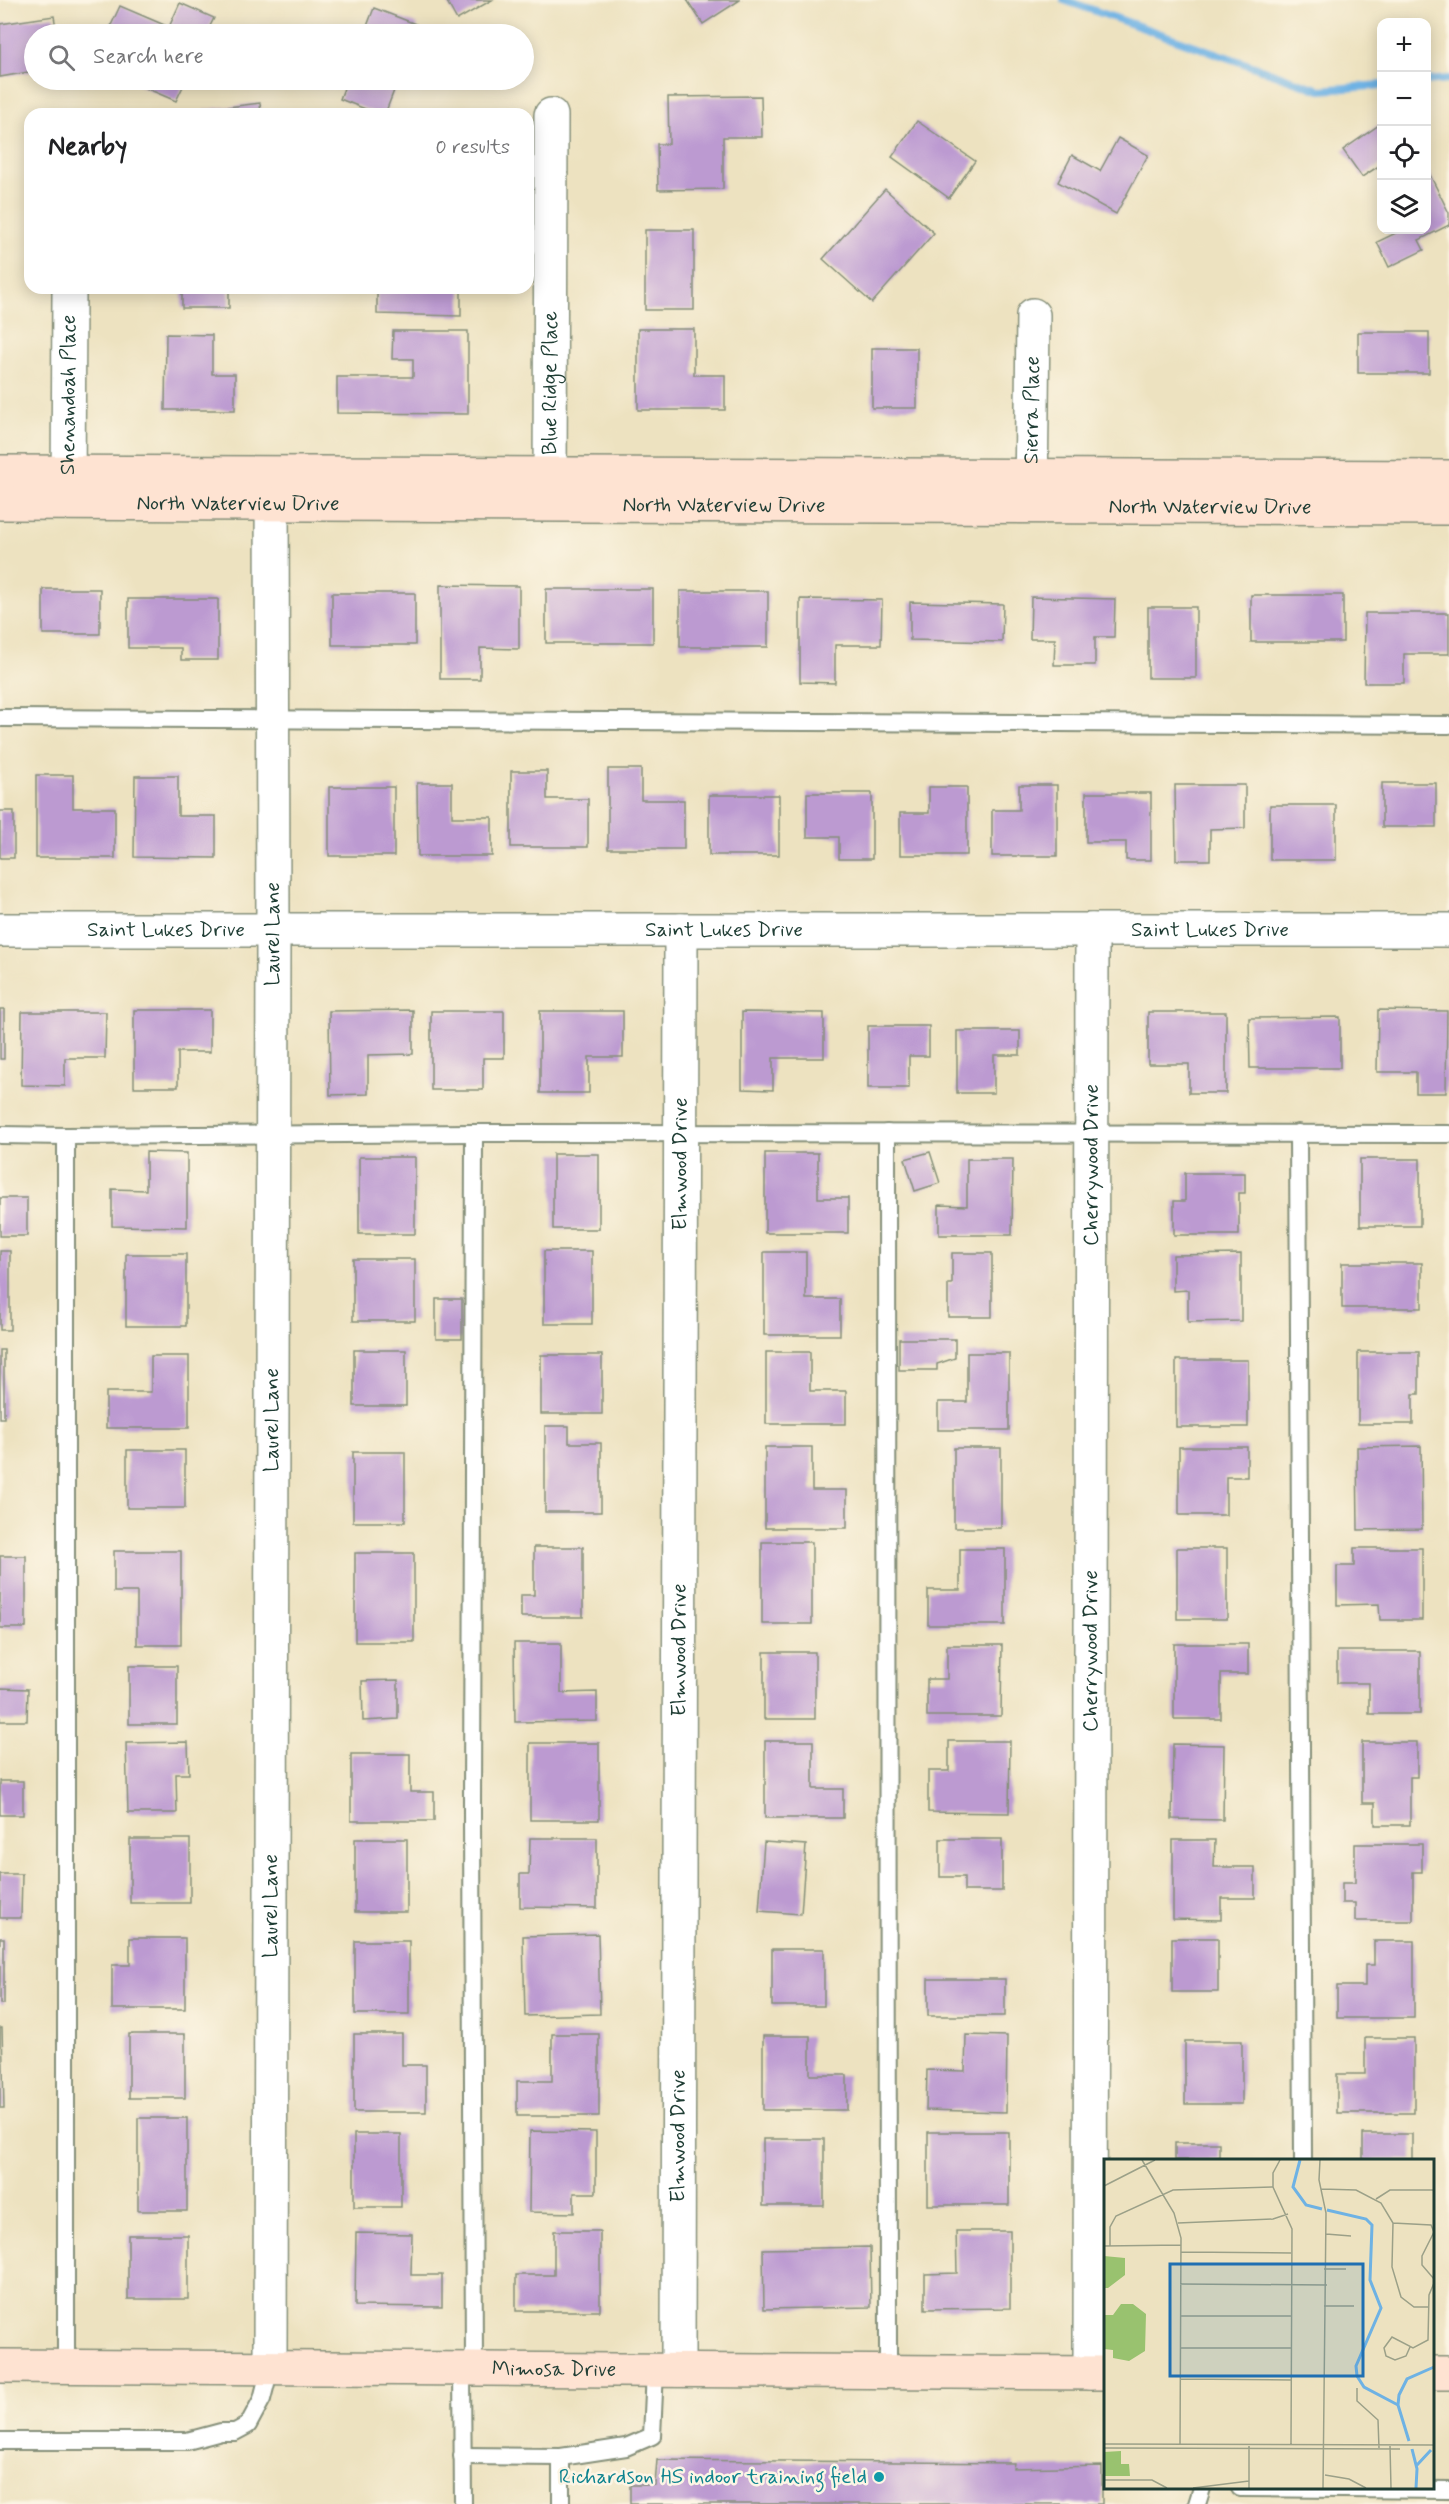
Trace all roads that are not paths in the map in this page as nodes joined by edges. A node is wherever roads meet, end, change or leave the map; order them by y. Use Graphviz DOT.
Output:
graph roads {
  1 [pos="551,115"];
  2 [pos="69,294"];
  3 [pos="1033,315"];
  4 [pos="0,472"];
  5 [pos="550,474"];
  6 [pos="1449,477"];
  7 [pos="68,488"];
  8 [pos="272,489"];
  9 [pos="1031,491"];
  10 [pos="0,503"];
  11 [pos="550,506"];
  12 [pos="1449,508"];
  13 [pos="0,718"];
  14 [pos="273,718"];
  15 [pos="1449,724"];
  16 [pos="0,930"];
  17 [pos="273,930"];
  18 [pos="681,930"];
  19 [pos="1092,930"];
  20 [pos="1449,930"];
  21 [pos="1092,1132"];
  22 [pos="474,1133"];
  23 [pos="887,1133"];
  24 [pos="1298,1133"];
  25 [pos="272,1134"];
  26 [pos="681,1134"];
  27 [pos="1449,1134"];
  28 [pos="0,1135"];
  29 [pos="66,1136"];
  30 [pos="1303,2159"];
  31 [pos="0,2366"];
  32 [pos="66,2367"];
  33 [pos="270,2368"];
  34 [pos="468,2369"];
  35 [pos="666,2370"];
  36 [pos="888,2371"];
  37 [pos="1098,2373"];
  38 [pos="0,2441"];
  39 [pos="462,2456"];
  40 [pos="561,2457"];
  41 [pos="1201,2489"];
  42 [pos="1291,2489"];
  43 [pos="1443,2495"];
  44 [pos="463,2504"];
  45 [pos="561,2504"];
  46 [pos="1197,2504"];
  1 -- 5 [label="street, Blue Ridge Place"];
  2 -- 7 [label="street, Shenandoah Place"];
  3 -- 9 [label="street, Sierra Place"];
  4 -- 7 [label="street, North Waterview Drive"];
  5 -- 8 [label="street, North Waterview Drive"];
  5 -- 9 [label="street, North Waterview Drive"];
  5 -- 11 [label="street, Blue Ridge Place"];
  6 -- 9 [label="street, North Waterview Drive"];
  7 -- 8 [label="street, North Waterview Drive"];
  7 -- 10 [label="street, North Waterview Drive"];
  8 -- 11 [label="street, North Waterview Drive"];
  8 -- 14 [label="street, Laurel Lane"];
  9 -- 11 [label="street, North Waterview Drive"];
  9 -- 12 [label="street, North Waterview Drive"];
  13 -- 14 [label="lane"];
  14 -- 15 [label="lane"];
  14 -- 17 [label="street, Laurel Lane"];
  16 -- 17 [label="street, Saint Lukes Drive"];
  17 -- 18 [label="street, Saint Lukes Drive"];
  17 -- 25 [label="street, Laurel Lane"];
  18 -- 19 [label="street, Saint Lukes Drive"];
  18 -- 26 [label="street, Elmwood Drive"];
  19 -- 20 [label="street, Saint Lukes Drive"];
  19 -- 21 [label="street, Cherrywood Drive"];
  21 -- 23 [label="lane"];
  21 -- 24 [label="lane"];
  21 -- 37 [label="street, Cherrywood Drive"];
  22 -- 25 [label="lane"];
  22 -- 26 [label="lane"];
  22 -- 34 [label="lane"];
  23 -- 26 [label="lane"];
  23 -- 36 [label="lane"];
  24 -- 27 [label="lane"];
  24 -- 30 [label="lane"];
  25 -- 29 [label="lane"];
  25 -- 33 [label="street, Laurel Lane"];
  26 -- 35 [label="street, Elmwood Drive"];
  28 -- 29 [label="lane"];
  29 -- 32 [label="lane"];
  31 -- 32 [label="street, Mimosa Drive"];
  32 -- 33 [label="street, Mimosa Drive"];
  33 -- 34 [label="street, Mimosa Drive"];
  33 -- 38 [label="lane"];
  34 -- 35 [label="street, Mimosa Drive"];
  34 -- 39 [label="lane"];
  35 -- 36 [label="street, Mimosa Drive"];
  35 -- 40 [label="lane"];
  36 -- 37 [label="street, Mimosa Drive"];
  39 -- 40 [label="lane"];
  39 -- 44 [label="lane"];
  40 -- 45 [label="lane"];
  41 -- 46 [label="lane"];
  42 -- 43 [label="lane"];
}
